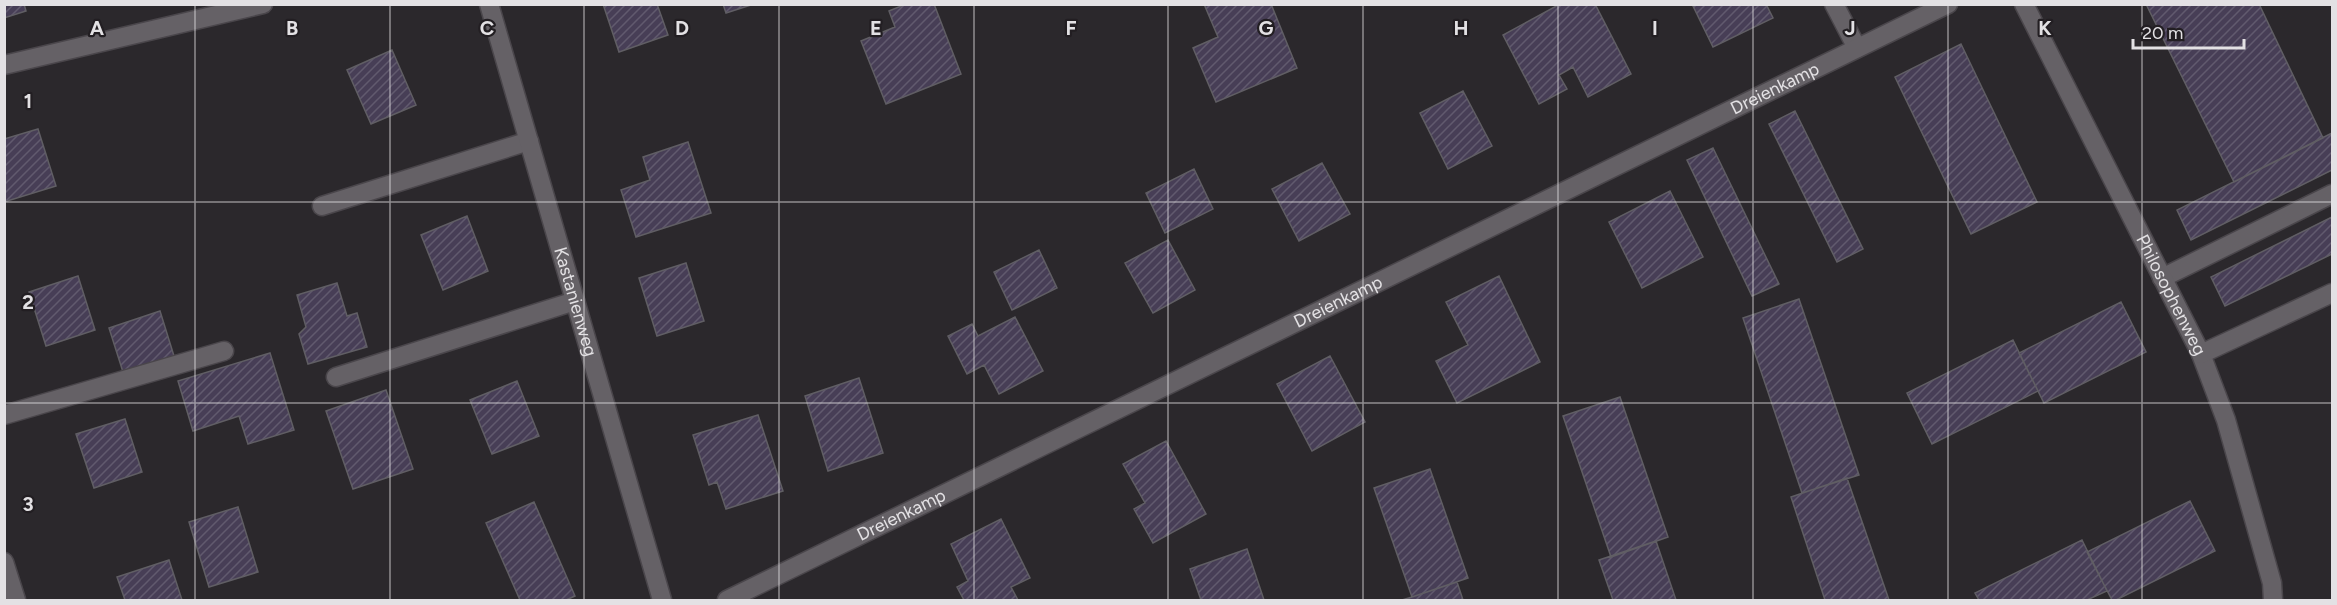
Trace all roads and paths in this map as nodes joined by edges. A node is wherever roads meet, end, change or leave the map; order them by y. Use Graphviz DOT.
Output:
graph roads {
  1 [pos="263,4"];
  2 [pos="489,4"];
  3 [pos="1834,4"];
  4 [pos="1948,4"];
  5 [pos="2024,4"];
  6 [pos="1857,48"];
  7 [pos="4,65"];
  8 [pos="529,141"];
  9 [pos="2332,194"];
  10 [pos="322,206"];
  11 [pos="2162,278"];
  12 [pos="2332,293"];
  13 [pos="575,302"];
  14 [pos="224,351"];
  15 [pos="2201,354"];
  16 [pos="336,377"];
  17 [pos="4,415"];
  18 [pos="4,562"];
  19 [pos="16,600"];
  20 [pos="662,600"];
  21 [pos="727,600"];
  22 [pos="2273,600"];
  1 -- 7 [label="street"];
  2 -- 8 [label="street, Kastanienweg"];
  3 -- 6 [label="street"];
  4 -- 6 [label="street, Dreienkamp"];
  5 -- 11 [label="street, Philosophenweg"];
  6 -- 21 [label="street, Dreienkamp"];
  8 -- 10 [label="street"];
  8 -- 13 [label="street, Kastanienweg"];
  9 -- 11 [label="street"];
  11 -- 15 [label="street, Philosophenweg"];
  12 -- 15 [label="street"];
  13 -- 16 [label="street"];
  13 -- 20 [label="street, Kastanienweg"];
  14 -- 17 [label="street"];
  15 -- 22 [label="street, Philosophenweg"];
  18 -- 19 [label="street"];
}
